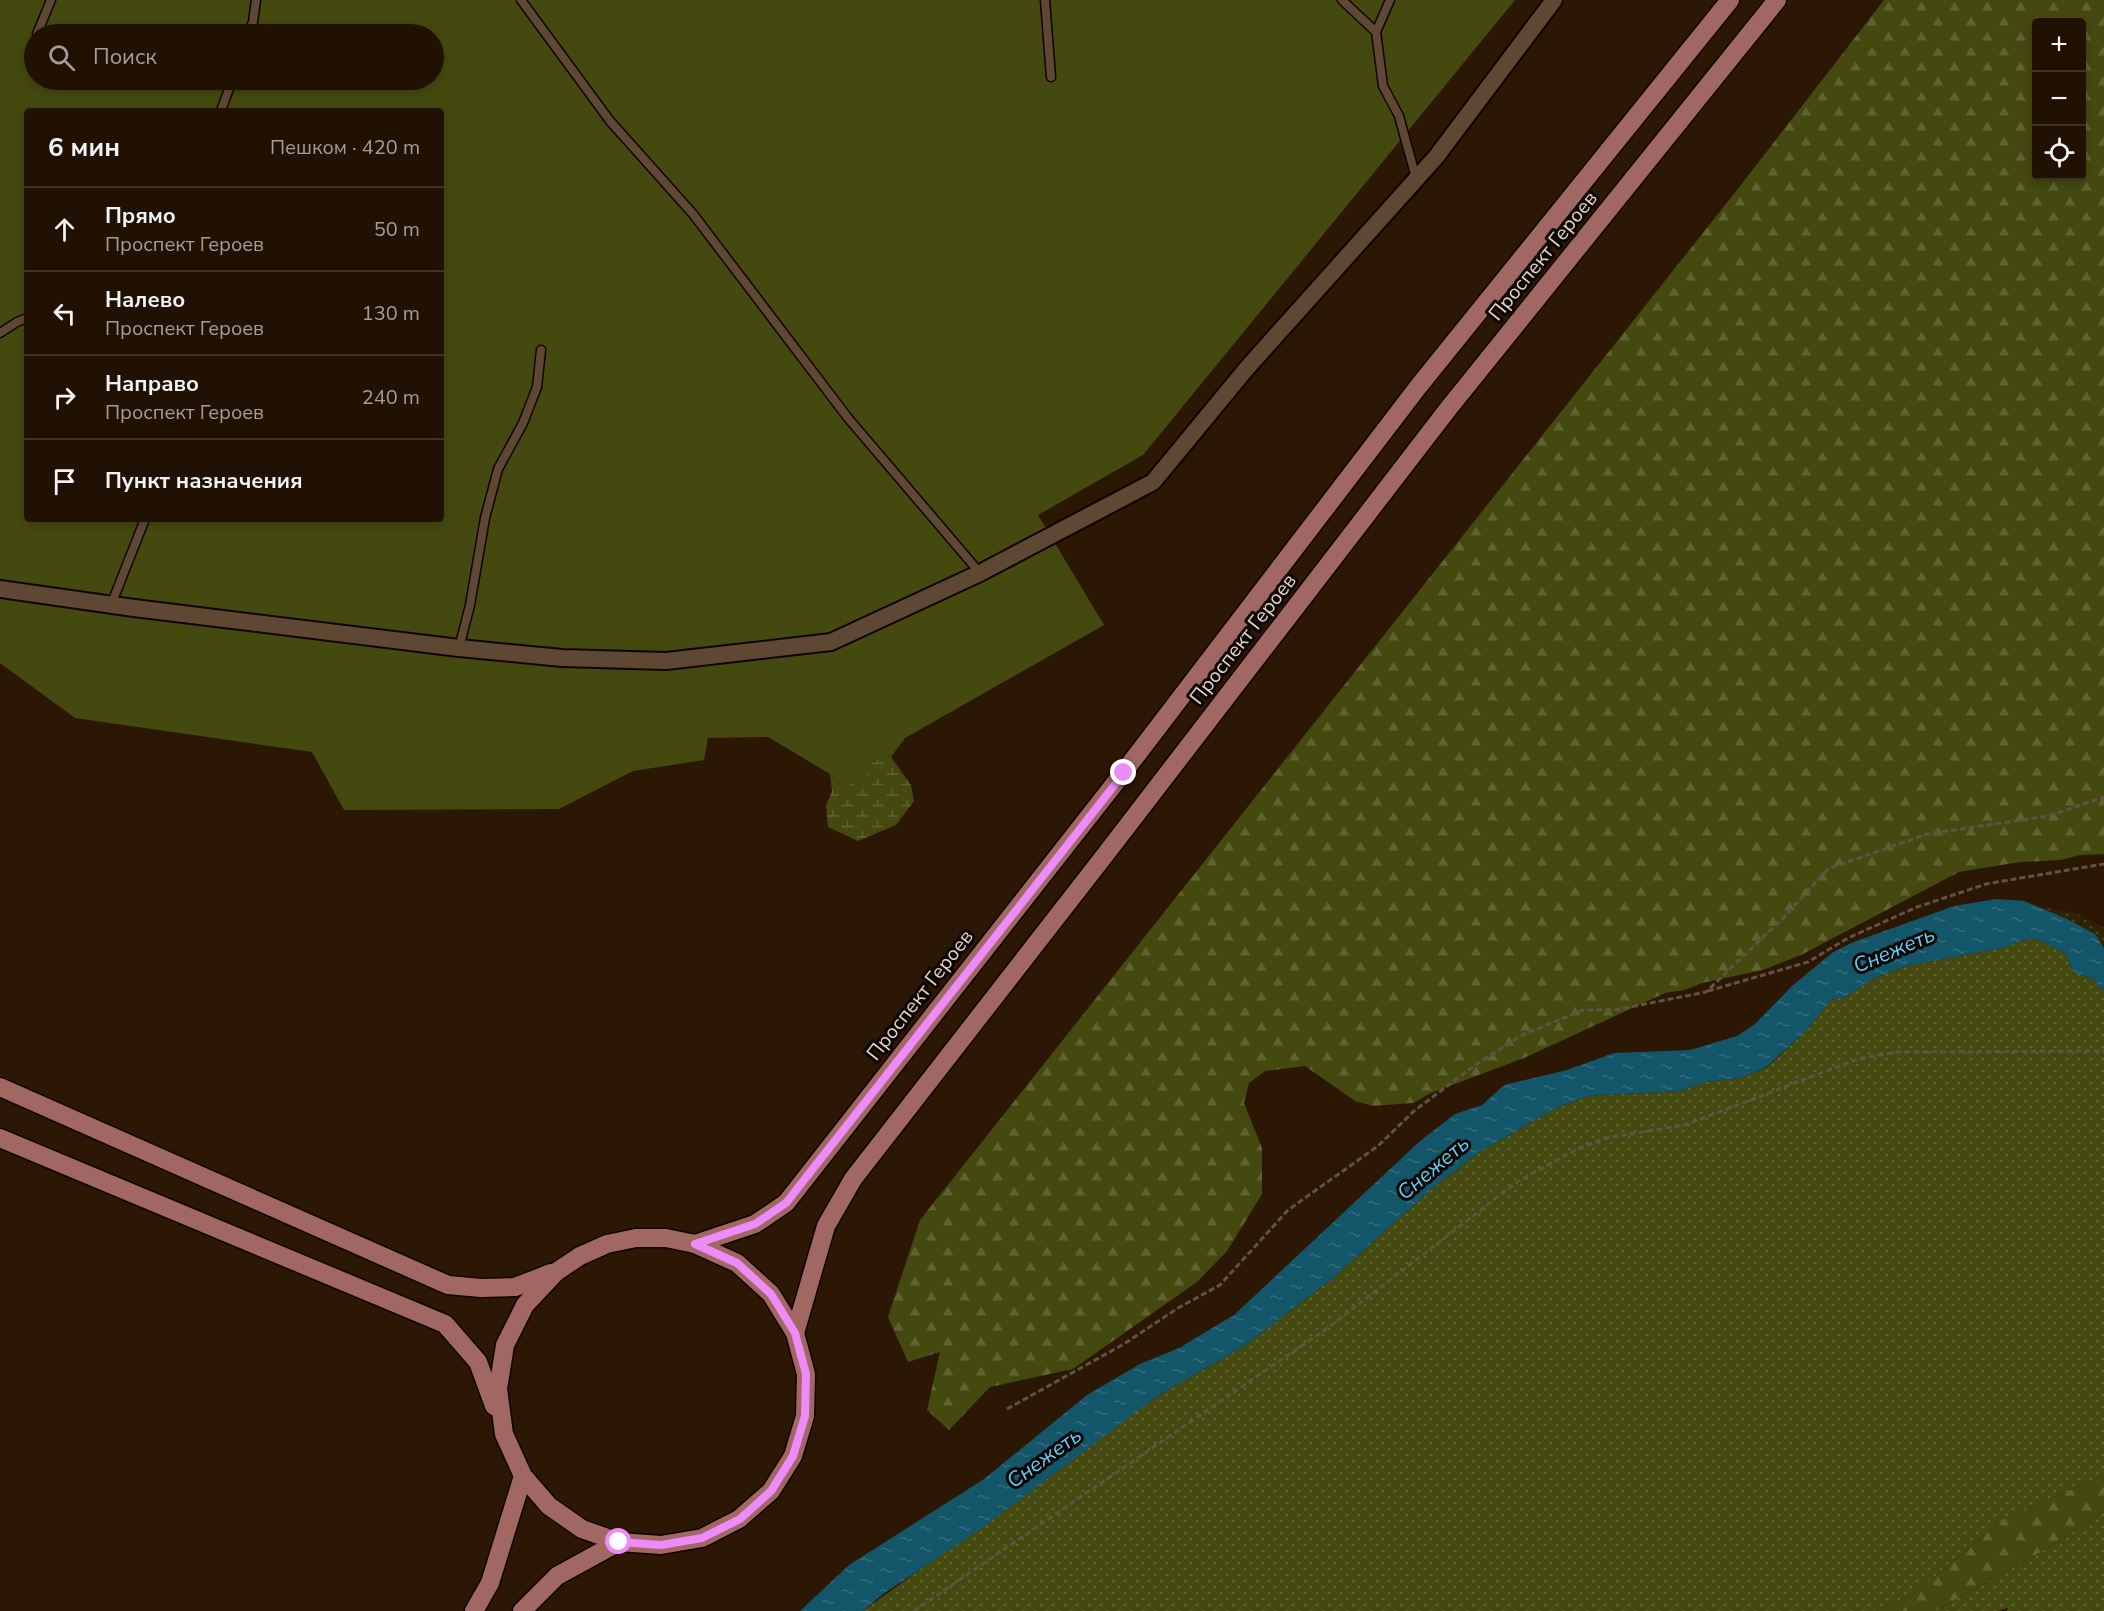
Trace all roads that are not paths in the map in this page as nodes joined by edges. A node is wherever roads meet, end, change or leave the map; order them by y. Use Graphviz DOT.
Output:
graph roads {
  1 [pos="51,0"];
  2 [pos="256,0"];
  3 [pos="521,0"];
  4 [pos="1045,0"];
  5 [pos="1342,0"];
  6 [pos="1390,0"];
  7 [pos="1554,0"];
  8 [pos="1730,0"];
  9 [pos="1777,0"];
  10 [pos="41,24"];
  11 [pos="252,24"];
  12 [pos="1376,32"];
  13 [pos="1051,77"];
  14 [pos="228,90"];
  15 [pos="222,108"];
  16 [pos="1416,179"];
  17 [pos="24,319"];
  18 [pos="0,333"];
  19 [pos="541,350"];
  20 [pos="144,522"];
  21 [pos="980,573"];
  22 [pos="0,589"];
  23 [pos="111,605"];
  24 [pos="459,648"];
  25 [pos="0,1088"];
  26 [pos="0,1138"];
  27 [pos="695,1244"];
  28 [pos="556,1272"];
  29 [pos="795,1333"];
  30 [pos="504,1434"];
  31 [pos="523,1476"];
  32 [pos="619,1542"];
  33 [pos="474,1611"];
  34 [pos="522,1611"];
  1 -- 10 [label="lane"];
  2 -- 11 [label="lane"];
  3 -- 21 [label="lane"];
  4 -- 13 [label="lane"];
  5 -- 12 [label="lane"];
  6 -- 12 [label="lane"];
  7 -- 16 [label="street"];
  8 -- 27 [label="main road, Проспект Героев"];
  9 -- 29 [label="main road, Проспект Героев"];
  12 -- 16 [label="lane"];
  14 -- 15 [label="lane"];
  16 -- 21 [label="street"];
  17 -- 18 [label="lane"];
  19 -- 24 [label="lane"];
  20 -- 23 [label="lane"];
  21 -- 24 [label="street"];
  22 -- 23 [label="street"];
  23 -- 24 [label="street"];
  25 -- 28 [label="main road"];
  26 -- 30 [label="main road"];
  27 -- 28 [label="main road, Проспект Героев"];
  27 -- 29 [label="main road, Проспект Героев"];
  28 -- 30 [label="main road, Проспект Героев"];
  29 -- 32 [label="main road, Проспект Героев"];
  30 -- 31 [label="main road, Проспект Героев"];
  31 -- 32 [label="main road, Проспект Героев"];
  31 -- 33 [label="main road"];
  32 -- 34 [label="main road"];
}
